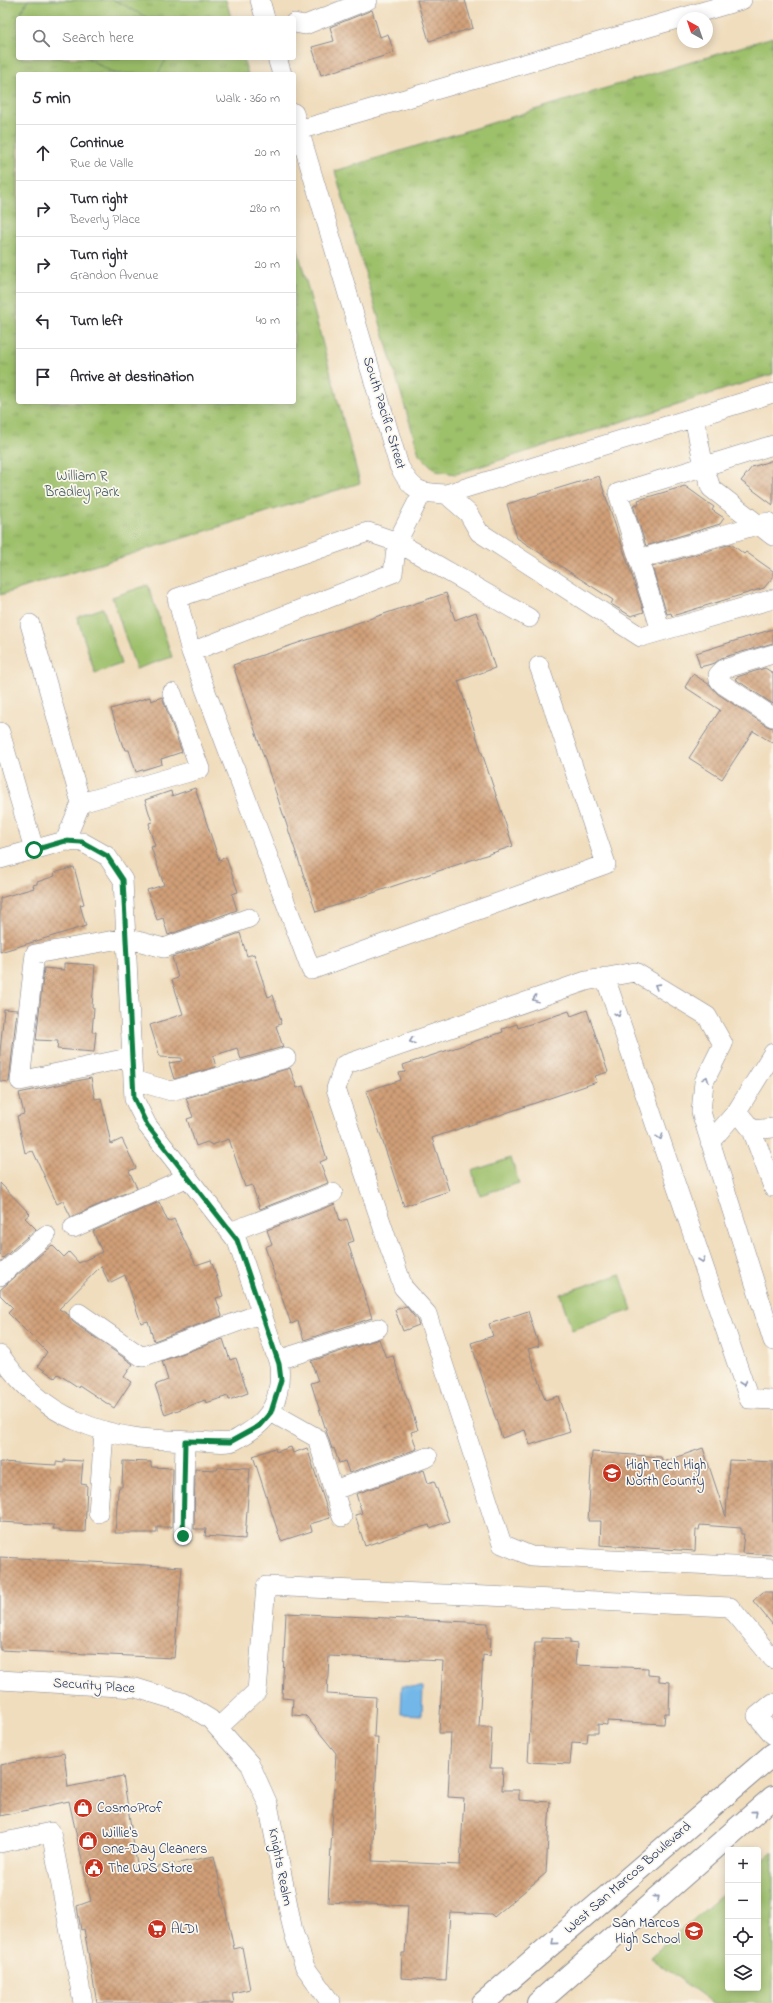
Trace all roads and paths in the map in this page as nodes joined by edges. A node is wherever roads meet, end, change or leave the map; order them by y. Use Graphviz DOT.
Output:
graph roads {
  1 [pos="260,0"];
  2 [pos="368,0"];
  3 [pos="742,0"];
  4 [pos="264,16"];
  5 [pos="296,23"];
  6 [pos="278,60"];
  7 [pos="281,72"];
  8 [pos="296,122"];
  9 [pos="773,393"];
  10 [pos="694,417"];
  11 [pos="773,445"];
  12 [pos="704,467"];
  13 [pos="422,493"];
  14 [pos="446,494"];
  15 [pos="768,527"];
  16 [pos="397,542"];
  17 [pos="639,559"];
  18 [pos="773,599"];
  19 [pos="529,618"];
  20 [pos="30,624"];
  21 [pos="662,631"];
  22 [pos="191,652"];
  23 [pos="773,654"];
  24 [pos="539,666"];
  25 [pos="172,693"];
  26 [pos="773,717"];
  27 [pos="0,732"];
  28 [pos="81,803"];
  29 [pos="65,841"];
  30 [pos="34,850"];
  31 [pos="0,860"];
  32 [pos="249,918"];
  33 [pos="126,938"];
  34 [pos="605,977"];
  35 [pos="773,1053"];
  36 [pos="132,1057"];
  37 [pos="286,1058"];
  38 [pos="133,1080"];
  39 [pos="737,1111"];
  40 [pos="773,1128"];
  41 [pos="752,1130"];
  42 [pos="710,1142"];
  43 [pos="188,1177"];
  44 [pos="773,1187"];
  45 [pos="333,1193"];
  46 [pos="73,1228"];
  47 [pos="230,1232"];
  48 [pos="46,1236"];
  49 [pos="0,1276"];
  50 [pos="79,1313"];
  51 [pos="262,1313"];
  52 [pos="378,1328"];
  53 [pos="773,1341"];
  54 [pos="0,1355"];
  55 [pos="278,1360"];
  56 [pos="773,1400"];
  57 [pos="271,1412"];
  58 [pos="104,1432"];
  59 [pos="185,1441"];
  60 [pos="428,1457"];
  61 [pos="334,1490"];
  62 [pos="98,1513"];
  63 [pos="342,1518"];
  64 [pos="183,1536"];
  65 [pos="773,1568"];
  66 [pos="773,1659"];
  67 [pos="0,1680"];
  68 [pos="773,1703"];
  69 [pos="222,1730"];
  70 [pos="773,1735"];
  71 [pos="773,1754"];
  72 [pos="773,1797"];
  73 [pos="0,1843"];
  74 [pos="83,2003"];
  75 [pos="331,2003"];
  76 [pos="483,2003"];
  77 [pos="538,2003"];
  1 -- 4 [label="street"];
  2 -- 5 [label="street"];
  3 -- 8 [label="street"];
  6 -- 7 [label="street"];
  8 -- 13 [label="street, South Pacific Street"];
  9 -- 10 [label="street"];
  10 -- 12 [label="street"];
  10 -- 14 [label="street"];
  11 -- 12 [label="street"];
  12 -- 15 [label="street"];
  12 -- 17 [label="street"];
  13 -- 14 [label="street"];
  13 -- 16 [label="street"];
  14 -- 21 [label="street"];
  15 -- 17 [label="street"];
  16 -- 19 [label="street"];
  16 -- 22 [label="street"];
  16 -- 22 [label="street"];
  17 -- 21 [label="street"];
  18 -- 21 [label="street"];
  20 -- 28 [label="street"];
  22 -- 24 [label="street"];
  23 -- 26 [label="street"];
  25 -- 28 [label="street"];
  27 -- 30 [label="street"];
  28 -- 29 [label="street"];
  29 -- 30 [label="street"];
  29 -- 33 [label="street"];
  30 -- 31 [label="street"];
  32 -- 33 [label="street"];
  33 -- 36 [label="street"];
  33 -- 36 [label="street"];
  42 -- 34 [label="street, one-way"];
  34 -- 56 [label="street, one-way"];
  34 -- 65 [label="street, one-way"];
  35 -- 39 [label="street"];
  36 -- 38 [label="street"];
  37 -- 38 [label="street"];
  38 -- 43 [label="street"];
  39 -- 41 [label="street"];
  39 -- 42 [label="street"];
  40 -- 41 [label="street"];
  41 -- 44 [label="street"];
  42 -- 53 [label="street"];
  43 -- 46 [label="street"];
  43 -- 47 [label="street"];
  45 -- 47 [label="street"];
  47 -- 51 [label="street"];
  48 -- 49 [label="street"];
  50 -- 51 [label="street"];
  51 -- 55 [label="street"];
  52 -- 55 [label="street"];
  54 -- 58 [label="street"];
  55 -- 57 [label="street"];
  57 -- 59 [label="street"];
  57 -- 61 [label="street"];
  58 -- 59 [label="street"];
  58 -- 62 [label="street"];
  59 -- 64 [label="street"];
  60 -- 61 [label="street"];
  61 -- 63 [label="street"];
  66 -- 69 [label="street"];
  67 -- 69 [label="street, Security Place"];
  68 -- 70 [label="street"];
  69 -- 75 [label="street, Knights Realm"];
  71 -- 76 [label="main road, West San Marcos Boulevard, one-way"];
  77 -- 72 [label="main road, one-way"];
  73 -- 74 [label="street"];
}
